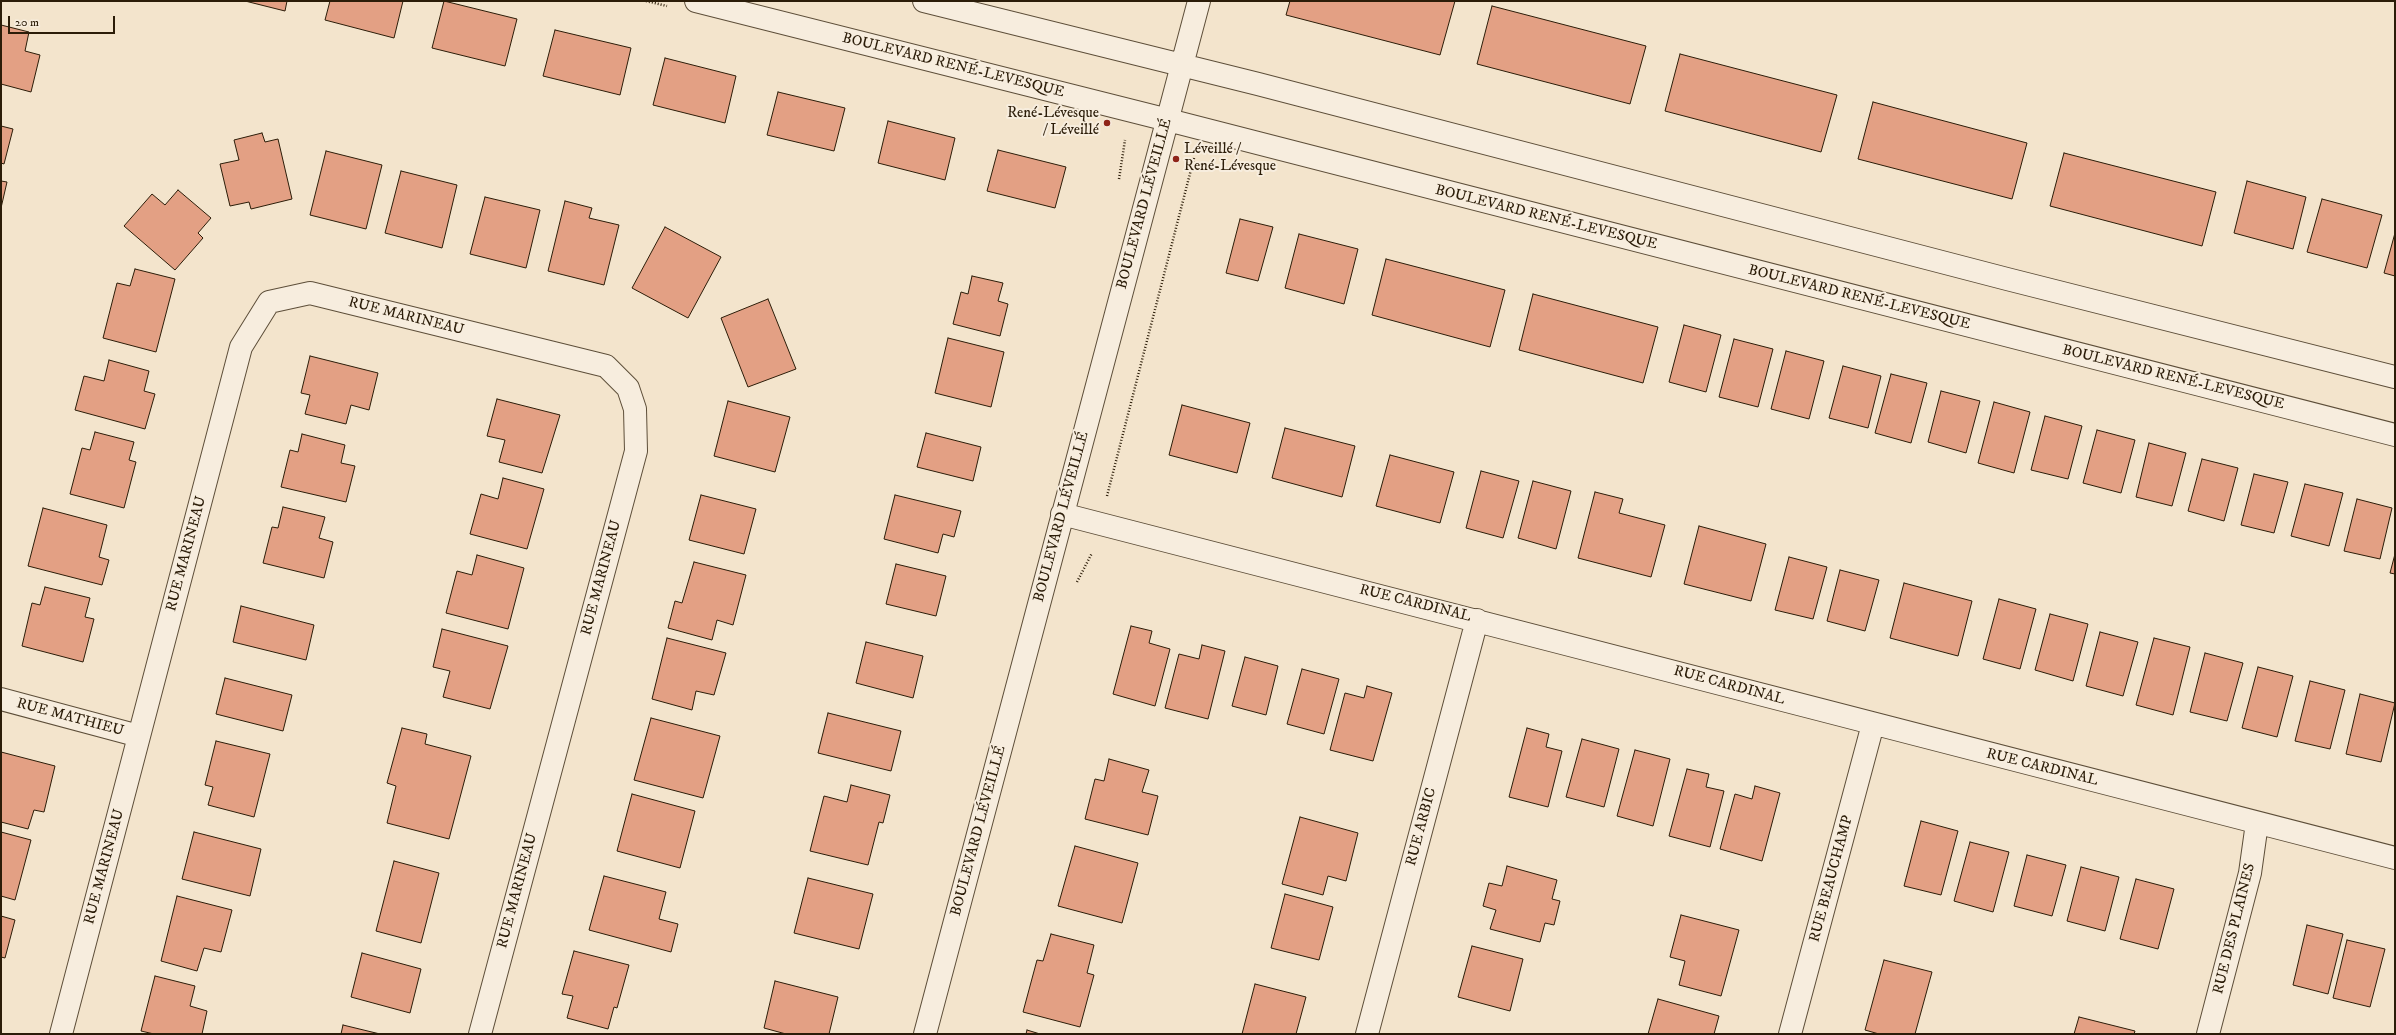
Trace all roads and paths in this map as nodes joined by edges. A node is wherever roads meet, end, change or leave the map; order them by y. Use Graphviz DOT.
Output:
graph roads {
  1 [pos="696,1"];
  2 [pos="924,1"];
  3 [pos="1199,1"];
  4 [pos="1183,65"];
  5 [pos="1168,120"];
  6 [pos="1186,191"];
  7 [pos="2395,377"];
  8 [pos="2395,435"];
  9 [pos="1113,472"];
  10 [pos="1062,514"];
  11 [pos="1477,620"];
  12 [pos="1,699"];
  13 [pos="1873,724"];
  14 [pos="139,736"];
  15 [pos="2257,823"];
  16 [pos="2395,858"];
  17 [pos="61,1034"];
  18 [pos="480,1034"];
  19 [pos="925,1034"];
  20 [pos="1368,1034"];
  21 [pos="1790,1034"];
  22 [pos="2208,1034"];
  1 -- 5 [label="street, BOULEVARD RENÉ-LEVESQUE"];
  2 -- 4 [label="street"];
  3 -- 4 [label="street, BOULEVARD LÉVEILLÉ"];
  4 -- 5 [label="street, BOULEVARD LÉVEILLÉ"];
  4 -- 7 [label="street"];
  5 -- 8 [label="street, BOULEVARD RENÉ-LEVESQUE"];
  5 -- 10 [label="street, BOULEVARD LÉVEILLÉ"];
  6 -- 9 [label="path"];
  10 -- 11 [label="street, RUE CARDINAL"];
  10 -- 19 [label="street, BOULEVARD LÉVEILLÉ"];
  11 -- 13 [label="street, RUE CARDINAL"];
  11 -- 20 [label="street, RUE ARBIC"];
  12 -- 14 [label="street, RUE MATHIEU"];
  13 -- 15 [label="street, RUE CARDINAL"];
  13 -- 21 [label="street, RUE BEAUCHAMP"];
  14 -- 17 [label="street, RUE MARINEAU"];
  14 -- 18 [label="street, RUE MARINEAU"];
  15 -- 16 [label="street, RUE CARDINAL"];
  15 -- 22 [label="street, RUE DES PLAINES"];
}
